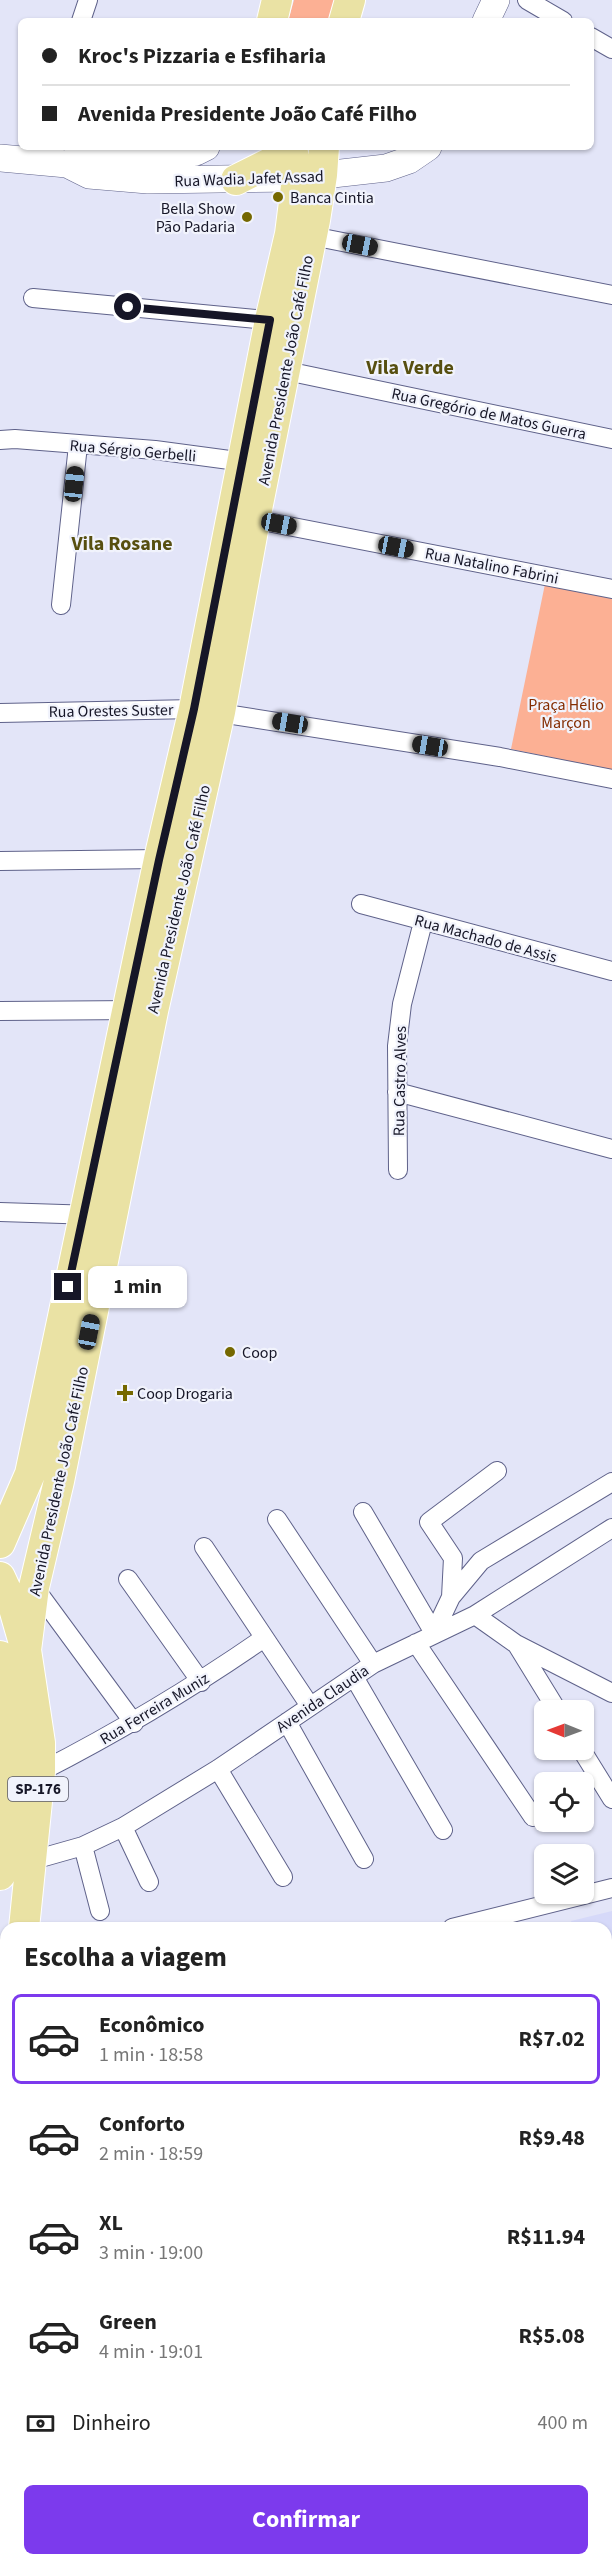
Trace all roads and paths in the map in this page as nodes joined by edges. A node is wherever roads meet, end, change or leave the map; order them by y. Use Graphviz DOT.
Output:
graph roads {
  1 [pos="88,0"];
  2 [pos="277,0"];
  3 [pos="350,0"];
  4 [pos="496,0"];
  5 [pos="527,0"];
  6 [pos="82,18"];
  7 [pos="273,18"];
  8 [pos="345,18"];
  9 [pos="487,18"];
  10 [pos="558,18"];
  11 [pos="594,39"];
  12 [pos="612,49"];
  13 [pos="200,150"];
  14 [pos="288,150"];
  15 [pos="295,150"];
  16 [pos="424,150"];
  17 [pos="36,154"];
  18 [pos="0,158"];
  19 [pos="67,164"];
  20 [pos="314,167"];
  21 [pos="236,180"];
  22 [pos="312,236"];
  23 [pos="612,295"];
  24 [pos="33,298"];
  25 [pos="282,322"];
  26 [pos="272,368"];
  27 [pos="612,439"];
  28 [pos="0,440"];
  29 [pos="78,445"];
  30 [pos="254,463"];
  31 [pos="243,517"];
  32 [pos="612,589"];
  33 [pos="61,605"];
  34 [pos="207,710"];
  35 [pos="0,712"];
  36 [pos="612,779"];
  37 [pos="159,860"];
  38 [pos="0,861"];
  39 [pos="361,904"];
  40 [pos="423,922"];
  41 [pos="612,971"];
  42 [pos="140,1010"];
  43 [pos="0,1011"];
  44 [pos="397,1092"];
  45 [pos="612,1149"];
  46 [pos="398,1170"];
  47 [pos="0,1212"];
  48 [pos="113,1212"];
  49 [pos="83,1215"];
  50 [pos="497,1471"];
  51 [pos="30,1474"];
  52 [pos="612,1482"];
  53 [pos="0,1502"];
  54 [pos="363,1512"];
  55 [pos="277,1519"];
  56 [pos="612,1528"];
  57 [pos="0,1543"];
  58 [pos="204,1547"];
  59 [pos="0,1577"];
  60 [pos="128,1579"];
  61 [pos="34,1587"];
  62 [pos="451,1598"];
  63 [pos="475,1615"];
  64 [pos="434,1634"];
  65 [pos="264,1638"];
  66 [pos="416,1643"];
  67 [pos="516,1644"];
  68 [pos="13,1653"];
  69 [pos="373,1664"];
  70 [pos="354,1677"];
  71 [pos="201,1682"];
  72 [pos="612,1693"];
  73 [pos="551,1700"];
  74 [pos="310,1706"];
  75 [pos="287,1722"];
  76 [pos="134,1723"];
  77 [pos="588,1760"];
  78 [pos="218,1769"];
  79 [pos="40,1772"];
  80 [pos="612,1799"];
  81 [pos="533,1817"];
  82 [pos="123,1827"];
  83 [pos="443,1830"];
  84 [pos="83,1846"];
  85 [pos="364,1859"];
  86 [pos="30,1861"];
  87 [pos="0,1875"];
  88 [pos="283,1876"];
  89 [pos="149,1882"];
  90 [pos="612,1888"];
  91 [pos="100,1911"];
  92 [pos="25,1922"];
  93 [pos="476,1922"];
  1 -- 6 [label="street"];
  2 -- 7 [label="main road"];
  3 -- 8 [label="main road"];
  4 -- 9 [label="street"];
  5 -- 10 [label="street"];
  11 -- 12 [label="street"];
  13 -- 19 [label="street, Rua Wadia Jafet Assad"];
  14 -- 21 [label="main road"];
  15 -- 20 [label="main road, Avenida Presidente João Café Filho"];
  16 -- 20 [label="street, Rua Wadia Jafet Assad"];
  17 -- 18 [label="street, Rua Wadia Jafet Assad"];
  17 -- 19 [label="street, Rua Wadia Jafet Assad"];
  19 -- 21 [label="street, Rua Wadia Jafet Assad"];
  20 -- 21 [label="street, Rua Wadia Jafet Assad"];
  20 -- 22 [label="main road, Avenida Presidente João Café Filho"];
  20 -- 25 [label="main road, Avenida Presidente João Café Filho"];
  22 -- 23 [label="street"];
  22 -- 25 [label="main road, Avenida Presidente João Café Filho"];
  24 -- 25 [label="street"];
  25 -- 26 [label="main road, Avenida Presidente João Café Filho"];
  26 -- 27 [label="street, Rua Gregório de Matos Guerra"];
  26 -- 30 [label="main road, Avenida Presidente João Café Filho"];
  28 -- 29 [label="street, Rua Sérgio Gerbelli"];
  29 -- 30 [label="street, Rua Sérgio Gerbelli"];
  29 -- 33 [label="street"];
  30 -- 31 [label="main road, Avenida Presidente João Café Filho"];
  31 -- 32 [label="street, Rua Natalino Fabrini"];
  31 -- 34 [label="main road, Avenida Presidente João Café Filho"];
  34 -- 35 [label="street, Rua Orestes Suster"];
  34 -- 36 [label="street, Rua Orestes Suster"];
  34 -- 37 [label="main road, Avenida Presidente João Café Filho"];
  34 -- 42 [label="main road, Avenida Presidente João Café Filho"];
  37 -- 38 [label="street"];
  37 -- 42 [label="main road, Avenida Presidente João Café Filho"];
  39 -- 40 [label="street, Rua Machado de Assis"];
  40 -- 41 [label="street, Rua Machado de Assis"];
  40 -- 44 [label="street, Rua Castro Alves"];
  42 -- 43 [label="street"];
  42 -- 48 [label="main road, Avenida Presidente João Café Filho"];
  42 -- 49 [label="main road, Avenida Presidente João Café Filho"];
  44 -- 45 [label="street"];
  44 -- 46 [label="street, Rua Castro Alves"];
  47 -- 49 [label="street"];
  48 -- 49 [label="street"];
  48 -- 61 [label="main road, Avenida Presidente João Café Filho"];
  49 -- 51 [label="main road, Avenida Presidente João Café Filho"];
  50 -- 62 [label="street"];
  51 -- 53 [label="main road"];
  51 -- 57 [label="main road, Avenida Presidente João Café Filho"];
  52 -- 62 [label="street"];
  54 -- 64 [label="street"];
  55 -- 69 [label="street"];
  56 -- 63 [label="street, Avenida Claudia"];
  58 -- 65 [label="street"];
  59 -- 68 [label="main road, SP-176"];
  60 -- 71 [label="street"];
  61 -- 68 [label="main road, Avenida Presidente João Café Filho"];
  61 -- 76 [label="street"];
  62 -- 64 [label="street"];
  63 -- 64 [label="street, Avenida Claudia"];
  63 -- 67 [label="street"];
  64 -- 66 [label="street, Avenida Claudia"];
  65 -- 71 [label="street, Rua Ferreira Muniz"];
  65 -- 74 [label="street"];
  66 -- 69 [label="street, Avenida Claudia"];
  66 -- 81 [label="street"];
  67 -- 72 [label="street"];
  67 -- 73 [label="street"];
  68 -- 79 [label="main road, SP-176"];
  68 -- 87 [label="main road, SP-176"];
  69 -- 70 [label="street, Avenida Claudia"];
  70 -- 74 [label="street, Avenida Claudia"];
  70 -- 83 [label="street"];
  71 -- 76 [label="street, Rua Ferreira Muniz"];
  74 -- 75 [label="street, Avenida Claudia"];
  75 -- 78 [label="street, Avenida Claudia"];
  75 -- 85 [label="street"];
  76 -- 79 [label="street, Rua Ferreira Muniz"];
  77 -- 80 [label="street"];
  78 -- 82 [label="street, Avenida Claudia"];
  78 -- 88 [label="street"];
  79 -- 86 [label="main road, SP-176"];
  82 -- 84 [label="street, Avenida Claudia"];
  82 -- 89 [label="street"];
  84 -- 86 [label="street, Avenida Claudia"];
  84 -- 91 [label="street"];
  86 -- 92 [label="main road, SP-176"];
  90 -- 93 [label="street"];
}
